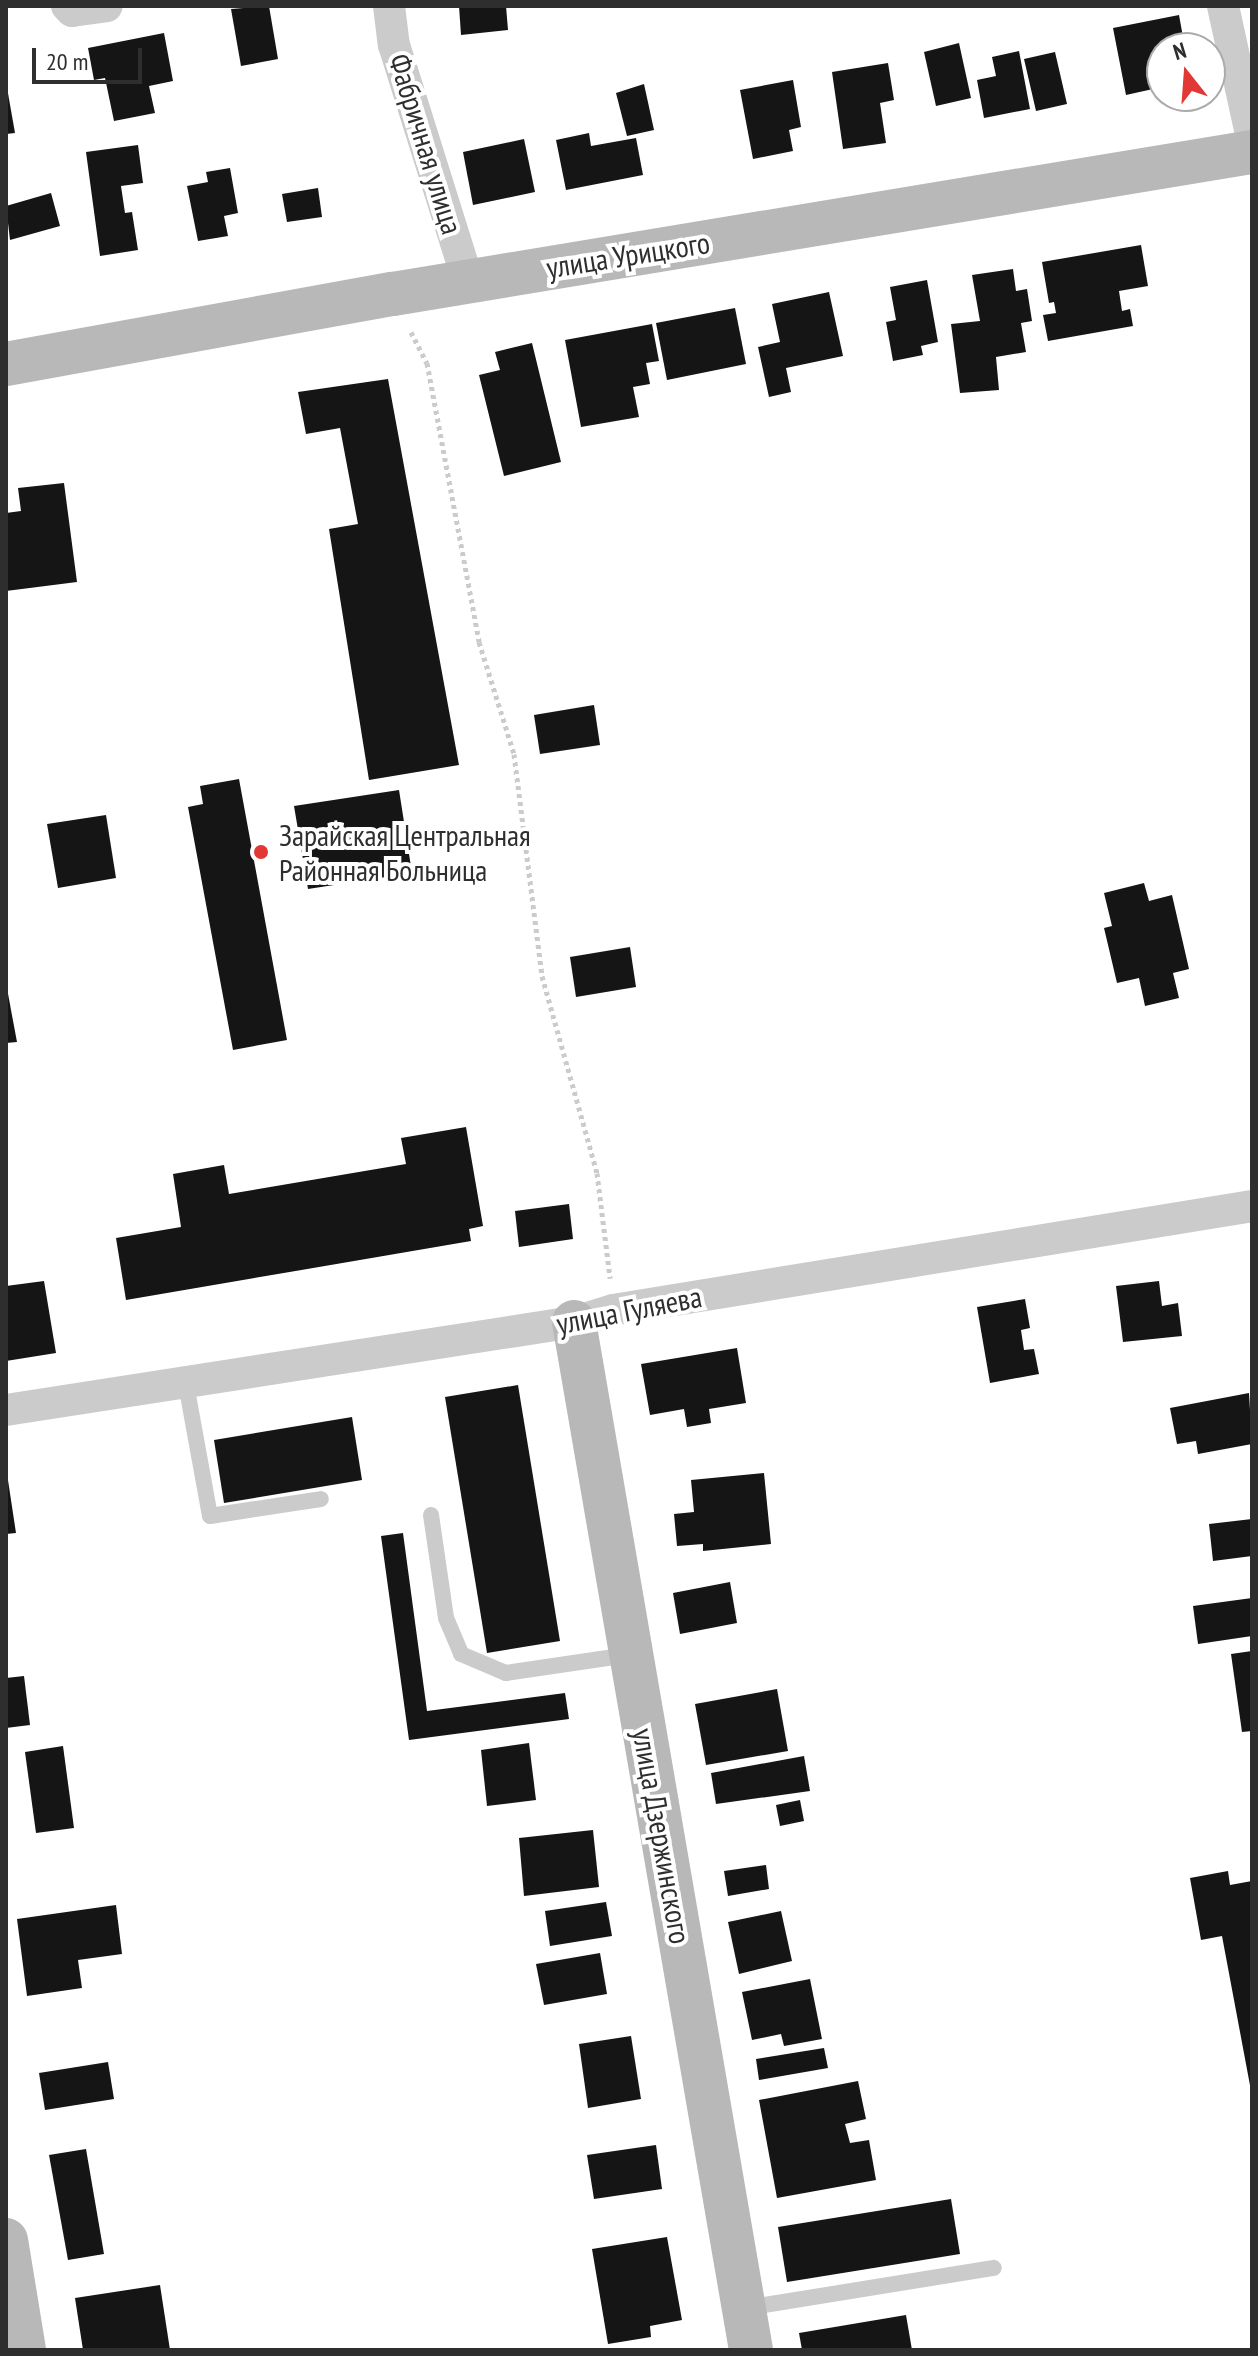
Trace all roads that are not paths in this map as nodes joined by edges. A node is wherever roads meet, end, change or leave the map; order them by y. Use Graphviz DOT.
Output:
graph roads {
  1 [pos="67,6"];
  2 [pos="107,6"];
  3 [pos="389,6"];
  4 [pos="1223,6"];
  5 [pos="1252,139"];
  6 [pos="1252,152"];
  7 [pos="468,281"];
  8 [pos="6,364"];
  9 [pos="1252,1206"];
  10 [pos="594,1316"];
  11 [pos="186,1384"];
  12 [pos="6,1410"];
  13 [pos="321,1499"];
  14 [pos="431,1515"];
  15 [pos="630,1654"];
  16 [pos="6,2240"];
  17 [pos="994,2268"];
  18 [pos="748,2329"];
  19 [pos="24,2350"];
  1 -- 2 [label="street"];
  3 -- 7 [label="street, Фабричная улица"];
  4 -- 5 [label="street"];
  6 -- 7 [label="main road, улица Урицкого"];
  7 -- 8 [label="main road, улица Урицкого"];
  9 -- 10 [label="street, улица Гуляева"];
  10 -- 11 [label="street, улица Гуляева"];
  10 -- 15 [label="main road, улица Дзержинского"];
  11 -- 12 [label="street, улица Гуляева"];
  11 -- 13 [label="lane"];
  14 -- 15 [label="lane"];
  15 -- 18 [label="main road, улица Дзержинского"];
  16 -- 19 [label="main road"];
  17 -- 18 [label="lane"];
}
